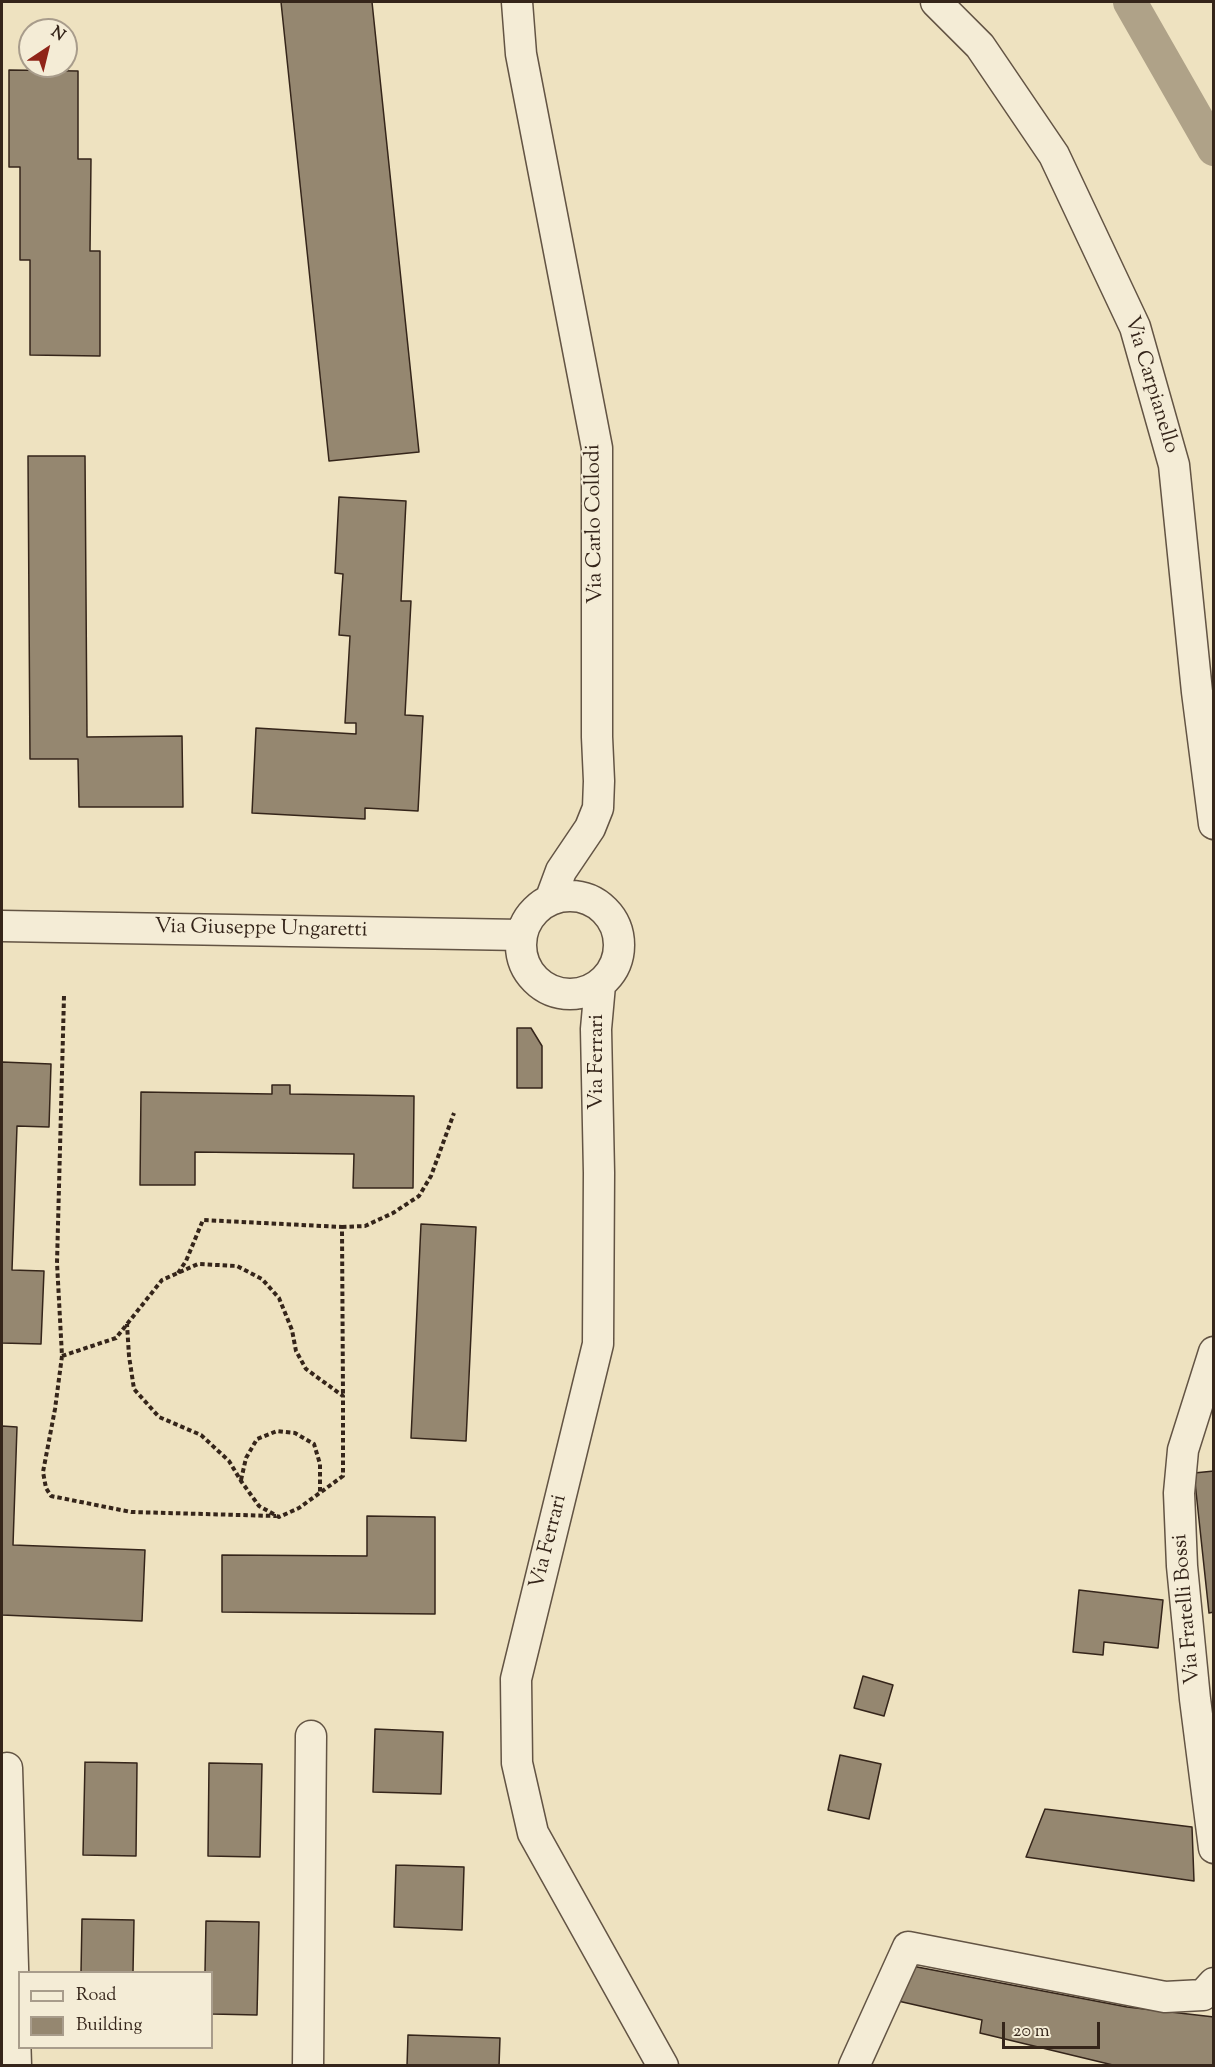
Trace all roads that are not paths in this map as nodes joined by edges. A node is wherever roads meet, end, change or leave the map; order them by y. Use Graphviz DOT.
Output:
graph roads {
  1 [pos="517,2"];
  2 [pos="936,2"];
  3 [pos="1214,824"];
  4 [pos="551,898"];
  5 [pos="2,926"];
  6 [pos="521,935"];
  7 [pos="600,985"];
  8 [pos="1210,1362"];
  9 [pos="311,1736"];
  10 [pos="7,1768"];
  11 [pos="1214,1848"];
  12 [pos="1214,1983"];
  13 [pos="16,2066"];
  14 [pos="308,2066"];
  15 [pos="663,2066"];
  16 [pos="854,2066"];
  1 -- 4 [label="street, Via Carlo Collodi"];
  2 -- 3 [label="street, Via Carpianello"];
  4 -- 6 [label="street"];
  4 -- 7 [label="street"];
  5 -- 6 [label="street, Via Giuseppe Ungaretti"];
  6 -- 7 [label="street"];
  7 -- 15 [label="street, Via Ferrari"];
  8 -- 11 [label="street, Via Fratelli Bossi"];
  9 -- 14 [label="street"];
  10 -- 13 [label="street"];
  12 -- 16 [label="street"];
}
